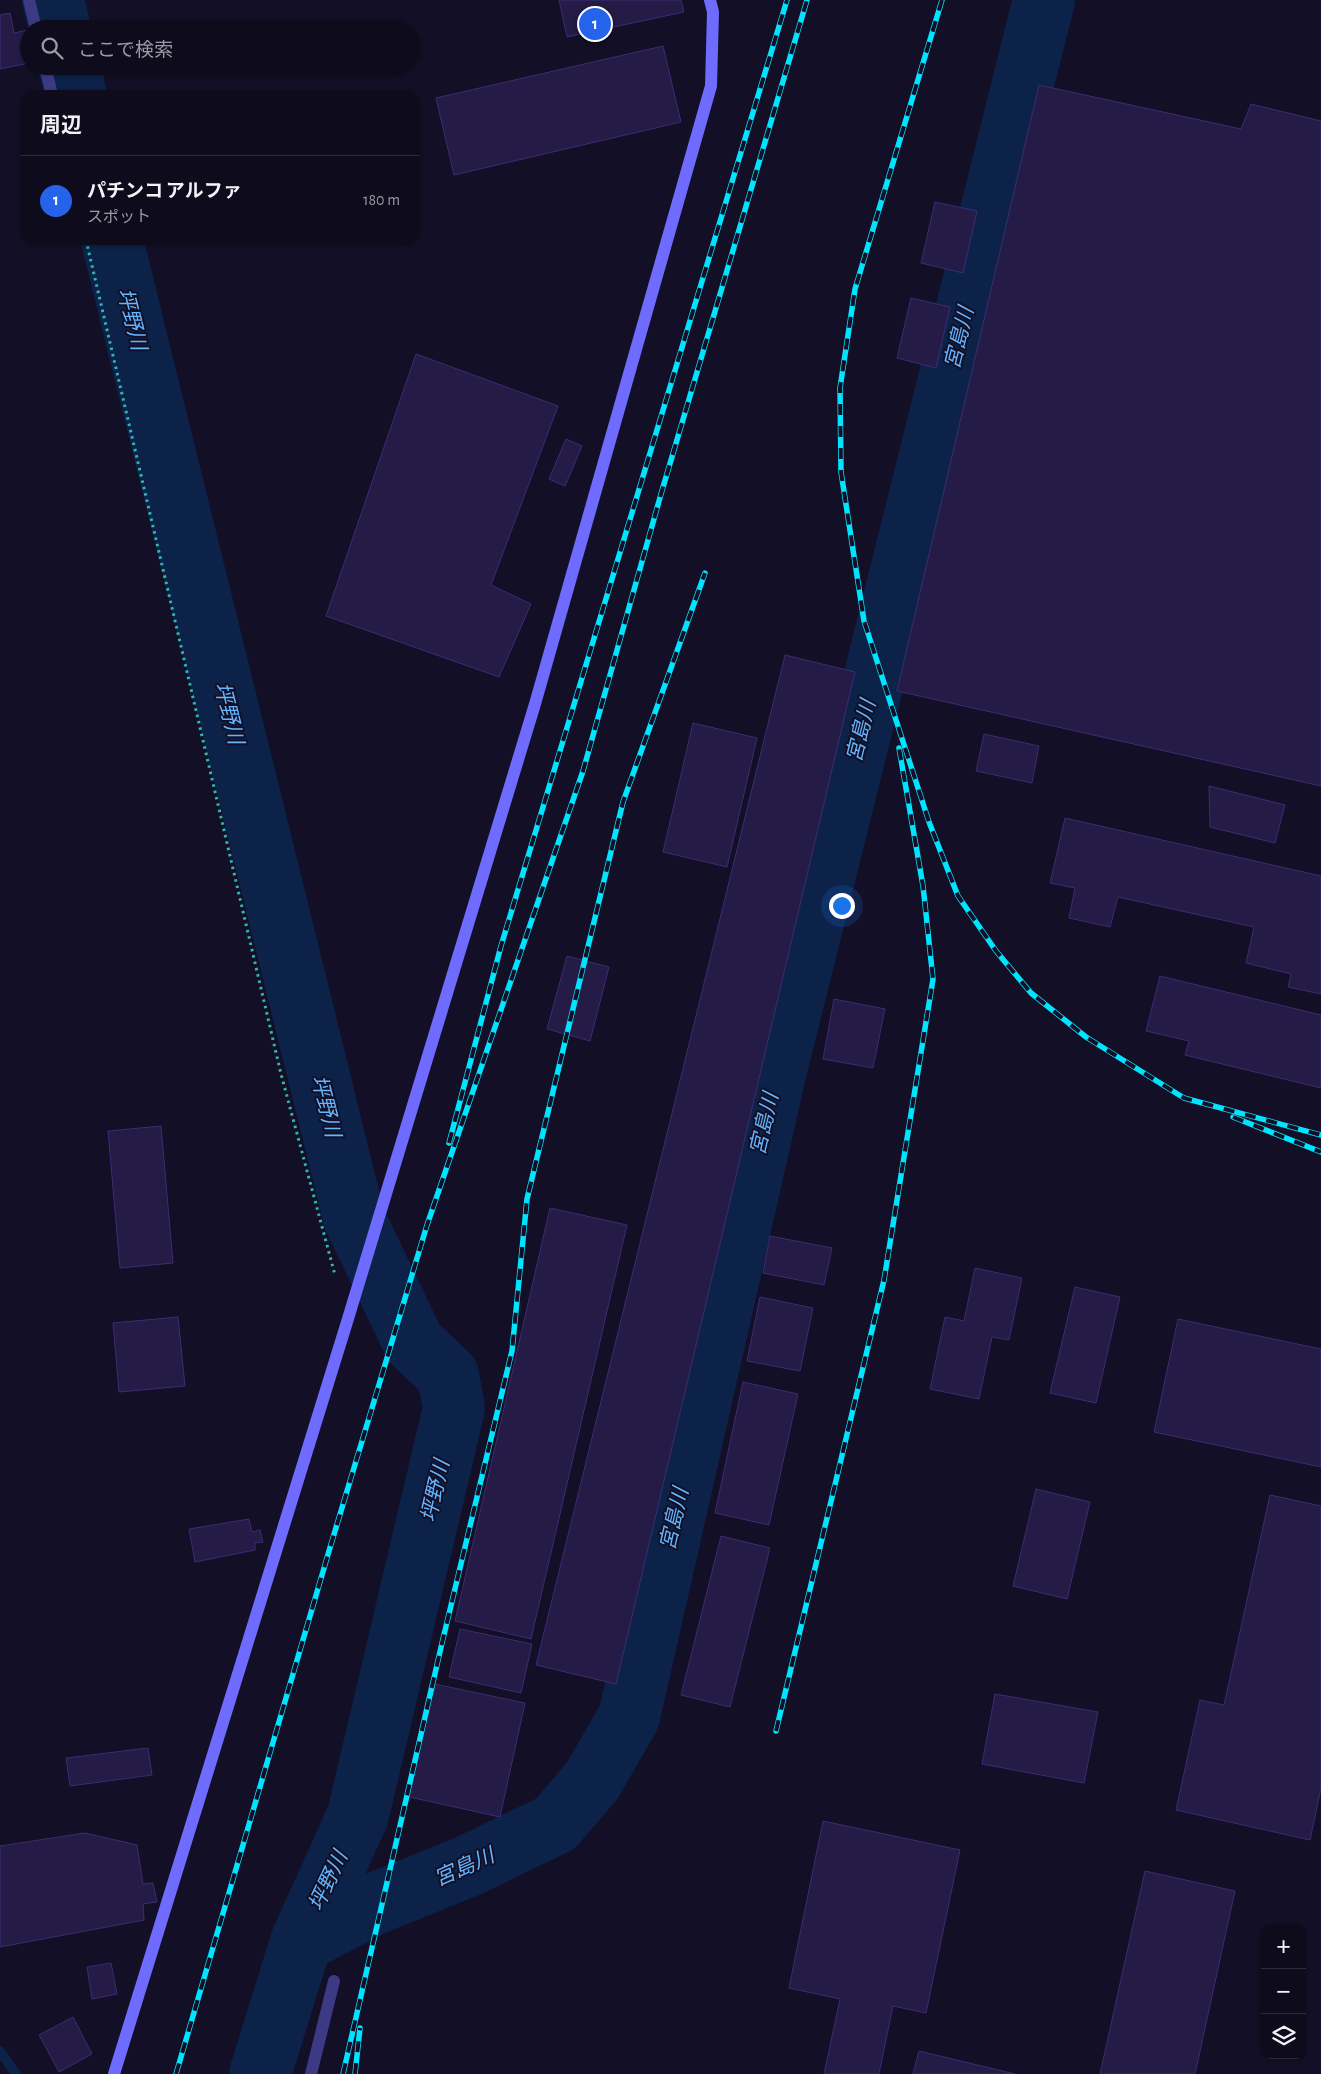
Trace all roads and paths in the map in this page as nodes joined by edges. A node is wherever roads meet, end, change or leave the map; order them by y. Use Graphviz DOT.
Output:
graph roads {
  1 [pos="29,0"];
  2 [pos="710,0"];
  3 [pos="34,20"];
  4 [pos="47,75"];
  5 [pos="51,90"];
  6 [pos="87,245"];
  7 [pos="347,1322"];
  8 [pos="334,1981"];
  9 [pos="114,2074"];
  10 [pos="311,2074"];
  1 -- 3 [label="street"];
  2 -- 7 [label="street"];
  4 -- 5 [label="street"];
  6 -- 7 [label="path"];
  7 -- 9 [label="street"];
  8 -- 10 [label="street"];
}
